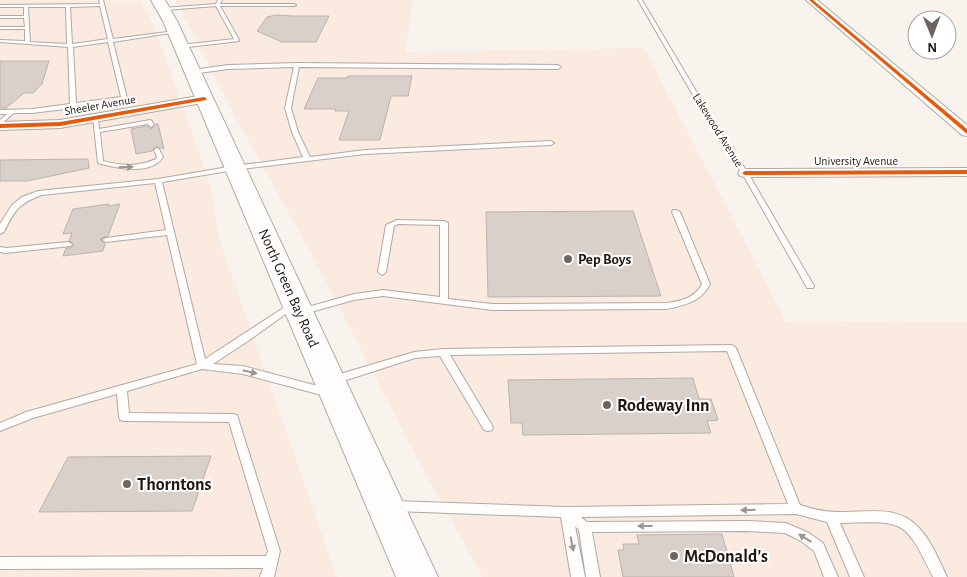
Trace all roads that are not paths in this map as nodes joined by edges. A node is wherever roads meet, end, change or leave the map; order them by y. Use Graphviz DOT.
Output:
graph roads {
  1 [pos="640,0"];
  2 [pos="811,0"];
  3 [pos="101,2"];
  4 [pos="218,2"];
  5 [pos="26,5"];
  6 [pos="68,5"];
  7 [pos="162,5"];
  8 [pos="294,5"];
  9 [pos="0,6"];
  10 [pos="0,17"];
  11 [pos="27,17"];
  12 [pos="0,28"];
  13 [pos="27,28"];
  14 [pos="111,40"];
  15 [pos="178,40"];
  16 [pos="0,41"];
  17 [pos="28,43"];
  18 [pos="70,46"];
  19 [pos="297,66"];
  20 [pos="558,68"];
  21 [pos="192,72"];
  22 [pos="204,99"];
  23 [pos="73,106"];
  24 [pos="0,112"];
  25 [pos="12,112"];
  26 [pos="0,124"];
  27 [pos="96,124"];
  28 [pos="151,125"];
  29 [pos="967,132"];
  30 [pos="551,142"];
  31 [pos="158,150"];
  32 [pos="308,158"];
  33 [pos="234,168"];
  34 [pos="967,172"];
  35 [pos="745,173"];
  36 [pos="158,181"];
  37 [pos="676,212"];
  38 [pos="0,232"];
  39 [pos="169,232"];
  40 [pos="106,240"];
  41 [pos="68,244"];
  42 [pos="0,249"];
  43 [pos="382,272"];
  44 [pos="810,286"];
  45 [pos="444,301"];
  46 [pos="298,307"];
  47 [pos="443,352"];
  48 [pos="202,366"];
  49 [pos="333,388"];
  50 [pos="122,389"];
  51 [pos="0,427"];
  52 [pos="488,427"];
  53 [pos="385,506"];
  54 [pos="796,509"];
  55 [pos="566,512"];
  56 [pos="831,518"];
  57 [pos="585,526"];
  58 [pos="271,562"];
  59 [pos="0,564"];
  60 [pos="267,577"];
  61 [pos="417,577"];
  62 [pos="578,577"];
  63 [pos="593,577"];
  64 [pos="831,577"];
  65 [pos="857,577"];
  66 [pos="940,577"];
  1 -- 35 [label="lane, Lakewood Avenue"];
  2 -- 29 [label="street"];
  3 -- 6 [label="lane"];
  3 -- 14 [label="lane"];
  4 -- 7 [label="lane"];
  4 -- 8 [label="lane"];
  4 -- 15 [label="lane"];
  5 -- 6 [label="lane"];
  5 -- 9 [label="lane"];
  5 -- 11 [label="lane"];
  6 -- 18 [label="lane"];
  7 -- 15 [label="main road, North Green Bay Road"];
  10 -- 11 [label="lane"];
  11 -- 13 [label="lane"];
  12 -- 13 [label="lane"];
  13 -- 17 [label="lane"];
  14 -- 15 [label="lane"];
  14 -- 18 [label="lane"];
  14 -- 23 [label="lane"];
  15 -- 21 [label="main road, North Green Bay Road"];
  16 -- 17 [label="lane"];
  17 -- 18 [label="lane"];
  18 -- 23 [label="lane"];
  19 -- 20 [label="lane"];
  19 -- 21 [label="lane"];
  19 -- 32 [label="lane"];
  21 -- 22 [label="main road, North Green Bay Road"];
  22 -- 27 [label="street, Sheeler Avenue"];
  22 -- 33 [label="main road, North Green Bay Road"];
  23 -- 25 [label="lane"];
  24 -- 25 [label="lane"];
  25 -- 26 [label="lane"];
  26 -- 27 [label="street, Sheeler Avenue"];
  27 -- 28 [label="lane"];
  27 -- 31 [label="lane, one-way"];
  30 -- 32 [label="lane"];
  32 -- 33 [label="lane"];
  33 -- 36 [label="lane"];
  33 -- 46 [label="main road, North Green Bay Road"];
  34 -- 35 [label="street, University Avenue"];
  35 -- 44 [label="lane, Lakewood Avenue"];
  36 -- 38 [label="lane"];
  36 -- 39 [label="lane"];
  37 -- 45 [label="lane"];
  39 -- 40 [label="lane"];
  39 -- 48 [label="lane"];
  41 -- 42 [label="lane"];
  43 -- 45 [label="lane"];
  45 -- 46 [label="lane"];
  46 -- 48 [label="lane"];
  46 -- 49 [label="main road, North Green Bay Road"];
  47 -- 49 [label="lane"];
  47 -- 52 [label="lane"];
  47 -- 54 [label="lane"];
  48 -- 49 [label="lane, one-way"];
  48 -- 50 [label="lane"];
  49 -- 53 [label="main road, North Green Bay Road"];
  50 -- 51 [label="lane"];
  50 -- 58 [label="lane"];
  53 -- 55 [label="lane"];
  53 -- 61 [label="main road, North Green Bay Road"];
  54 -- 55 [label="lane, one-way"];
  54 -- 56 [label="lane"];
  55 -- 57 [label="lane"];
  55 -- 62 [label="lane, one-way"];
  56 -- 65 [label="lane"];
  56 -- 66 [label="lane"];
  57 -- 63 [label="lane"];
  64 -- 57 [label="lane, one-way"];
  58 -- 59 [label="lane"];
  58 -- 60 [label="lane"];
}
